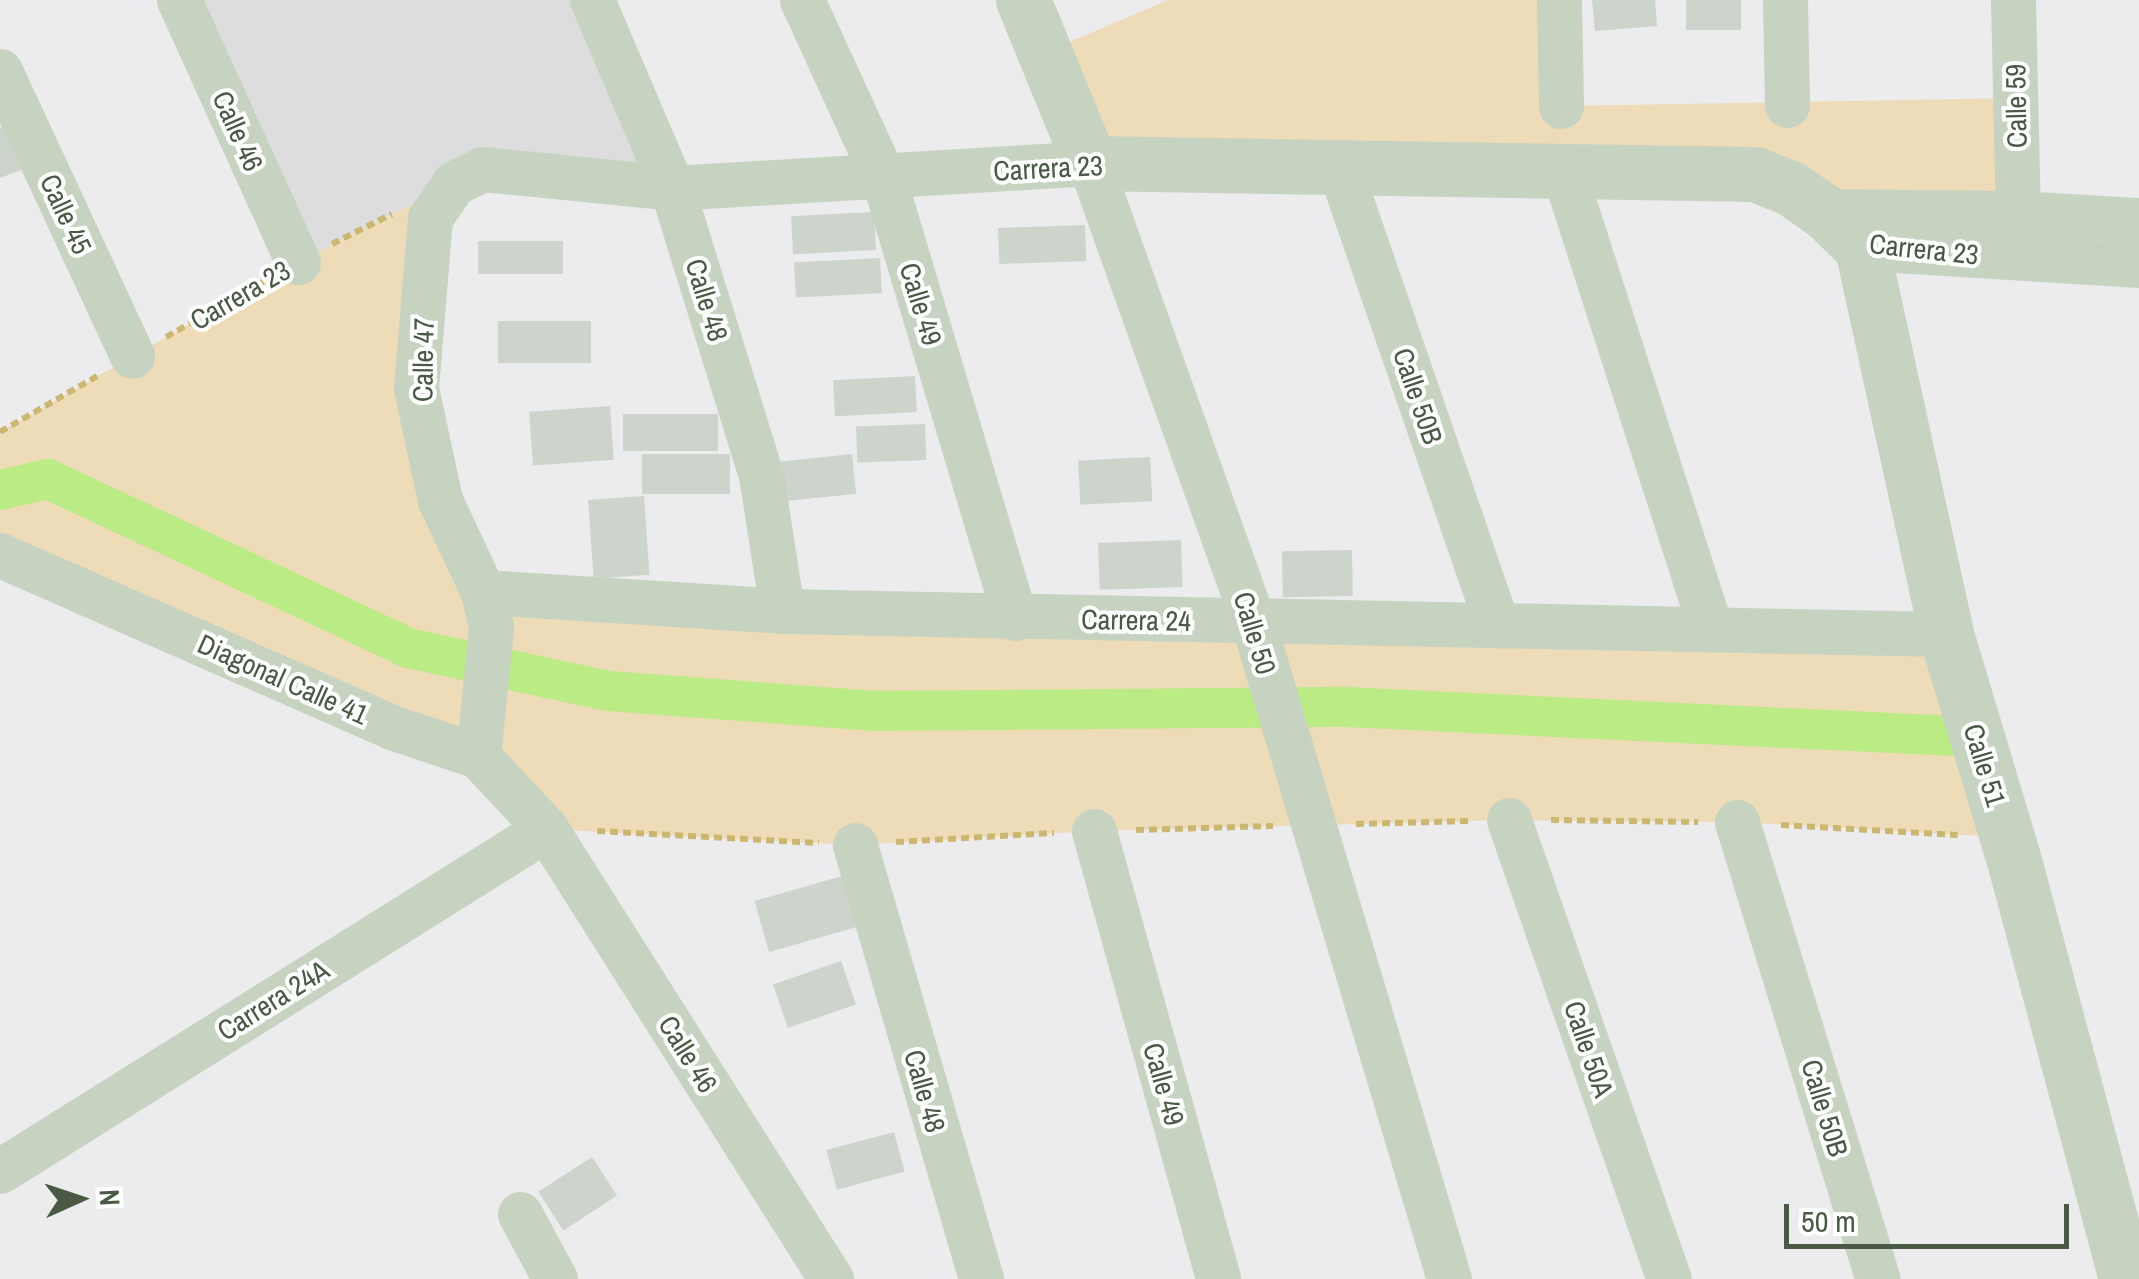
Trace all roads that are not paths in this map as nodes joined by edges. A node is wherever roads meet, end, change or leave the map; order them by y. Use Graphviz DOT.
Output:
graph roads {
  1 [pos="179,0"];
  2 [pos="592,0"];
  3 [pos="802,0"];
  4 [pos="1023,0"];
  5 [pos="1559,0"];
  6 [pos="1785,0"];
  7 [pos="2013,0"];
  8 [pos="0,71"];
  9 [pos="1787,105"];
  10 [pos="1561,106"];
  11 [pos="1090,164"];
  12 [pos="1339,166"];
  13 [pos="1563,168"];
  14 [pos="884,179"];
  15 [pos="454,184"];
  16 [pos="672,188"];
  17 [pos="2018,213"];
  18 [pos="2139,220"];
  19 [pos="1842,229"];
  20 [pos="298,262"];
  21 [pos="2139,266"];
  22 [pos="132,356"];
  23 [pos="0,555"];
  24 [pos="487,609"];
  25 [pos="782,612"];
  26 [pos="1015,618"];
  27 [pos="1253,622"];
  28 [pos="1497,626"];
  29 [pos="1711,630"];
  30 [pos="1946,634"];
  31 [pos="478,756"];
  32 [pos="1509,820"];
  33 [pos="1736,822"];
  34 [pos="546,829"];
  35 [pos="1094,830"];
  36 [pos="855,845"];
  37 [pos="0,1171"];
  38 [pos="520,1214"];
  39 [pos="555,1279"];
  40 [pos="831,1279"];
  41 [pos="981,1279"];
  42 [pos="1218,1279"];
  43 [pos="1449,1279"];
  44 [pos="1669,1279"];
  45 [pos="1878,1279"];
  46 [pos="2126,1279"];
  1 -- 20 [label="street, Calle 46"];
  2 -- 16 [label="street, Calle 48"];
  3 -- 14 [label="street, Calle 49"];
  4 -- 11 [label="street, Calle 50"];
  5 -- 10 [label="street"];
  6 -- 9 [label="street"];
  7 -- 17 [label="street, Calle 59"];
  8 -- 22 [label="street, Calle 45"];
  11 -- 12 [label="street, Carrera 23"];
  11 -- 14 [label="street, Carrera 23"];
  11 -- 27 [label="street, Calle 50"];
  12 -- 13 [label="street, Carrera 23"];
  12 -- 28 [label="street, Calle 50B"];
  13 -- 19 [label="street, Carrera 23"];
  13 -- 29 [label="street"];
  14 -- 16 [label="street, Carrera 23"];
  14 -- 26 [label="street, Calle 49"];
  15 -- 16 [label="street, Carrera 23"];
  15 -- 24 [label="street, Calle 47"];
  16 -- 25 [label="street, Calle 48"];
  17 -- 18 [label="street"];
  17 -- 19 [label="street"];
  19 -- 21 [label="street, Carrera 23"];
  19 -- 30 [label="street, Calle 51"];
  23 -- 31 [label="street, Diagonal Calle 41"];
  24 -- 25 [label="street, Carrera 24"];
  24 -- 31 [label="street"];
  25 -- 26 [label="street, Carrera 24"];
  26 -- 27 [label="street, Carrera 24"];
  27 -- 28 [label="street, Carrera 24"];
  27 -- 43 [label="street, Calle 50"];
  28 -- 29 [label="street, Carrera 24"];
  29 -- 30 [label="street, Carrera 24"];
  30 -- 46 [label="street, Calle 51"];
  31 -- 34 [label="street, Diagonal Calle 41"];
  32 -- 44 [label="street, Calle 50A"];
  33 -- 45 [label="street, Calle 50B"];
  34 -- 37 [label="street, Carrera 24A"];
  34 -- 40 [label="street, Calle 46"];
  35 -- 42 [label="street, Calle 49"];
  36 -- 41 [label="street, Calle 48"];
  38 -- 39 [label="street"];
}
